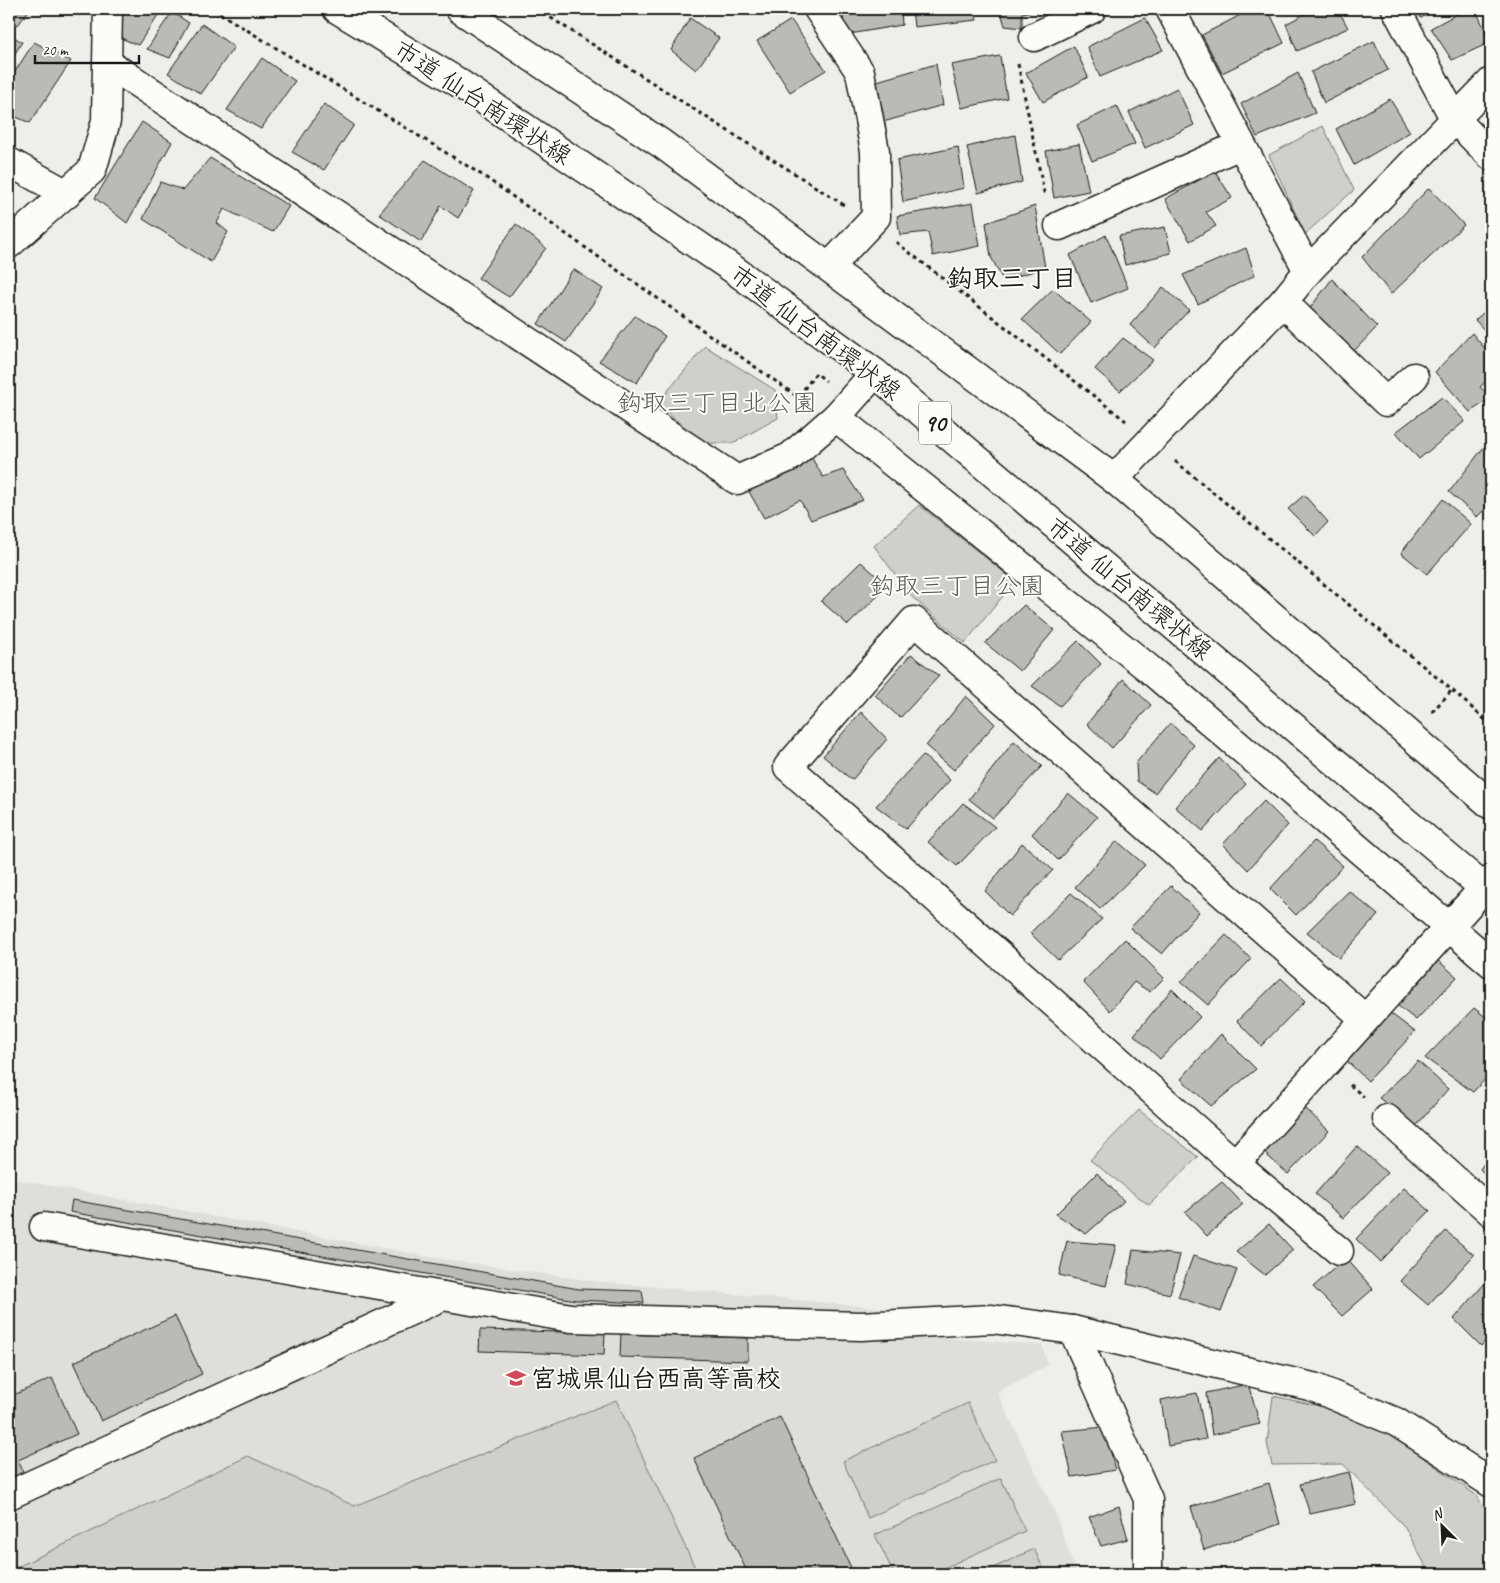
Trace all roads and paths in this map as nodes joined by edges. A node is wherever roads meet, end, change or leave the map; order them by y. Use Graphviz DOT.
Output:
graph roads {
  1 [pos="108,9"];
  2 [pos="213,9"];
  3 [pos="336,9"];
  4 [pos="460,9"];
  5 [pos="537,9"];
  6 [pos="818,9"];
  7 [pos="1092,9"];
  8 [pos="1170,9"];
  9 [pos="1396,9"];
  10 [pos="1034,37"];
  11 [pos="109,64"];
  12 [pos="1491,82"];
  13 [pos="1454,118"];
  14 [pos="1240,145"];
  15 [pos="1491,156"];
  16 [pos="9,162"];
  17 [pos="67,194"];
  18 [pos="871,222"];
  19 [pos="1059,226"];
  20 [pos="9,244"];
  21 [pos="829,267"];
  22 [pos="1308,271"];
  23 [pos="1283,302"];
  24 [pos="816,373"];
  25 [pos="875,373"];
  26 [pos="1414,377"];
  27 [pos="836,417"];
  28 [pos="1151,440"];
  29 [pos="1114,479"];
  30 [pos="1491,725"];
  31 [pos="1491,805"];
  32 [pos="1489,887"];
  33 [pos="1448,926"];
  34 [pos="1491,963"];
  35 [pos="1365,1019"];
  36 [pos="1326,1062"];
  37 [pos="1387,1120"];
  38 [pos="1236,1164"];
  39 [pos="1491,1212"];
  40 [pos="44,1226"];
  41 [pos="1338,1251"];
  42 [pos="443,1296"];
  43 [pos="1073,1330"];
  44 [pos="1491,1482"];
  45 [pos="9,1495"];
  46 [pos="1148,1574"];
  1 -- 11 [label="street"];
  2 -- 24 [label="path"];
  3 -- 25 [label="street, 市道 仙台南環状線 / 90"];
  4 -- 21 [label="street, 90"];
  5 -- 18 [label="path"];
  6 -- 18 [label="street"];
  7 -- 10 [label="street"];
  8 -- 14 [label="street"];
  9 -- 13 [label="street"];
  10 -- 19 [label="path"];
  11 -- 17 [label="street"];
  11 -- 27 [label="street"];
  12 -- 13 [label="street"];
  13 -- 15 [label="street"];
  13 -- 22 [label="street"];
  14 -- 19 [label="street"];
  14 -- 22 [label="street"];
  16 -- 17 [label="street"];
  17 -- 20 [label="street"];
  18 -- 21 [label="street"];
  18 -- 28 [label="path"];
  21 -- 29 [label="street, 90"];
  22 -- 23 [label="street"];
  23 -- 26 [label="street"];
  23 -- 28 [label="street"];
  25 -- 27 [label="street"];
  25 -- 32 [label="street, 市道 仙台南環状線 / 90"];
  27 -- 33 [label="street"];
  28 -- 29 [label="street"];
  28 -- 30 [label="path"];
  29 -- 31 [label="street, 90"];
  32 -- 33 [label="street"];
  33 -- 34 [label="street"];
  33 -- 35 [label="street"];
  35 -- 36 [label="street"];
  35 -- 38 [label="street"];
  36 -- 37 [label="path"];
  36 -- 38 [label="street"];
  37 -- 39 [label="street"];
  38 -- 41 [label="street"];
  40 -- 42 [label="street"];
  42 -- 43 [label="street"];
  42 -- 45 [label="street"];
  43 -- 44 [label="street"];
  43 -- 46 [label="street"];
}
